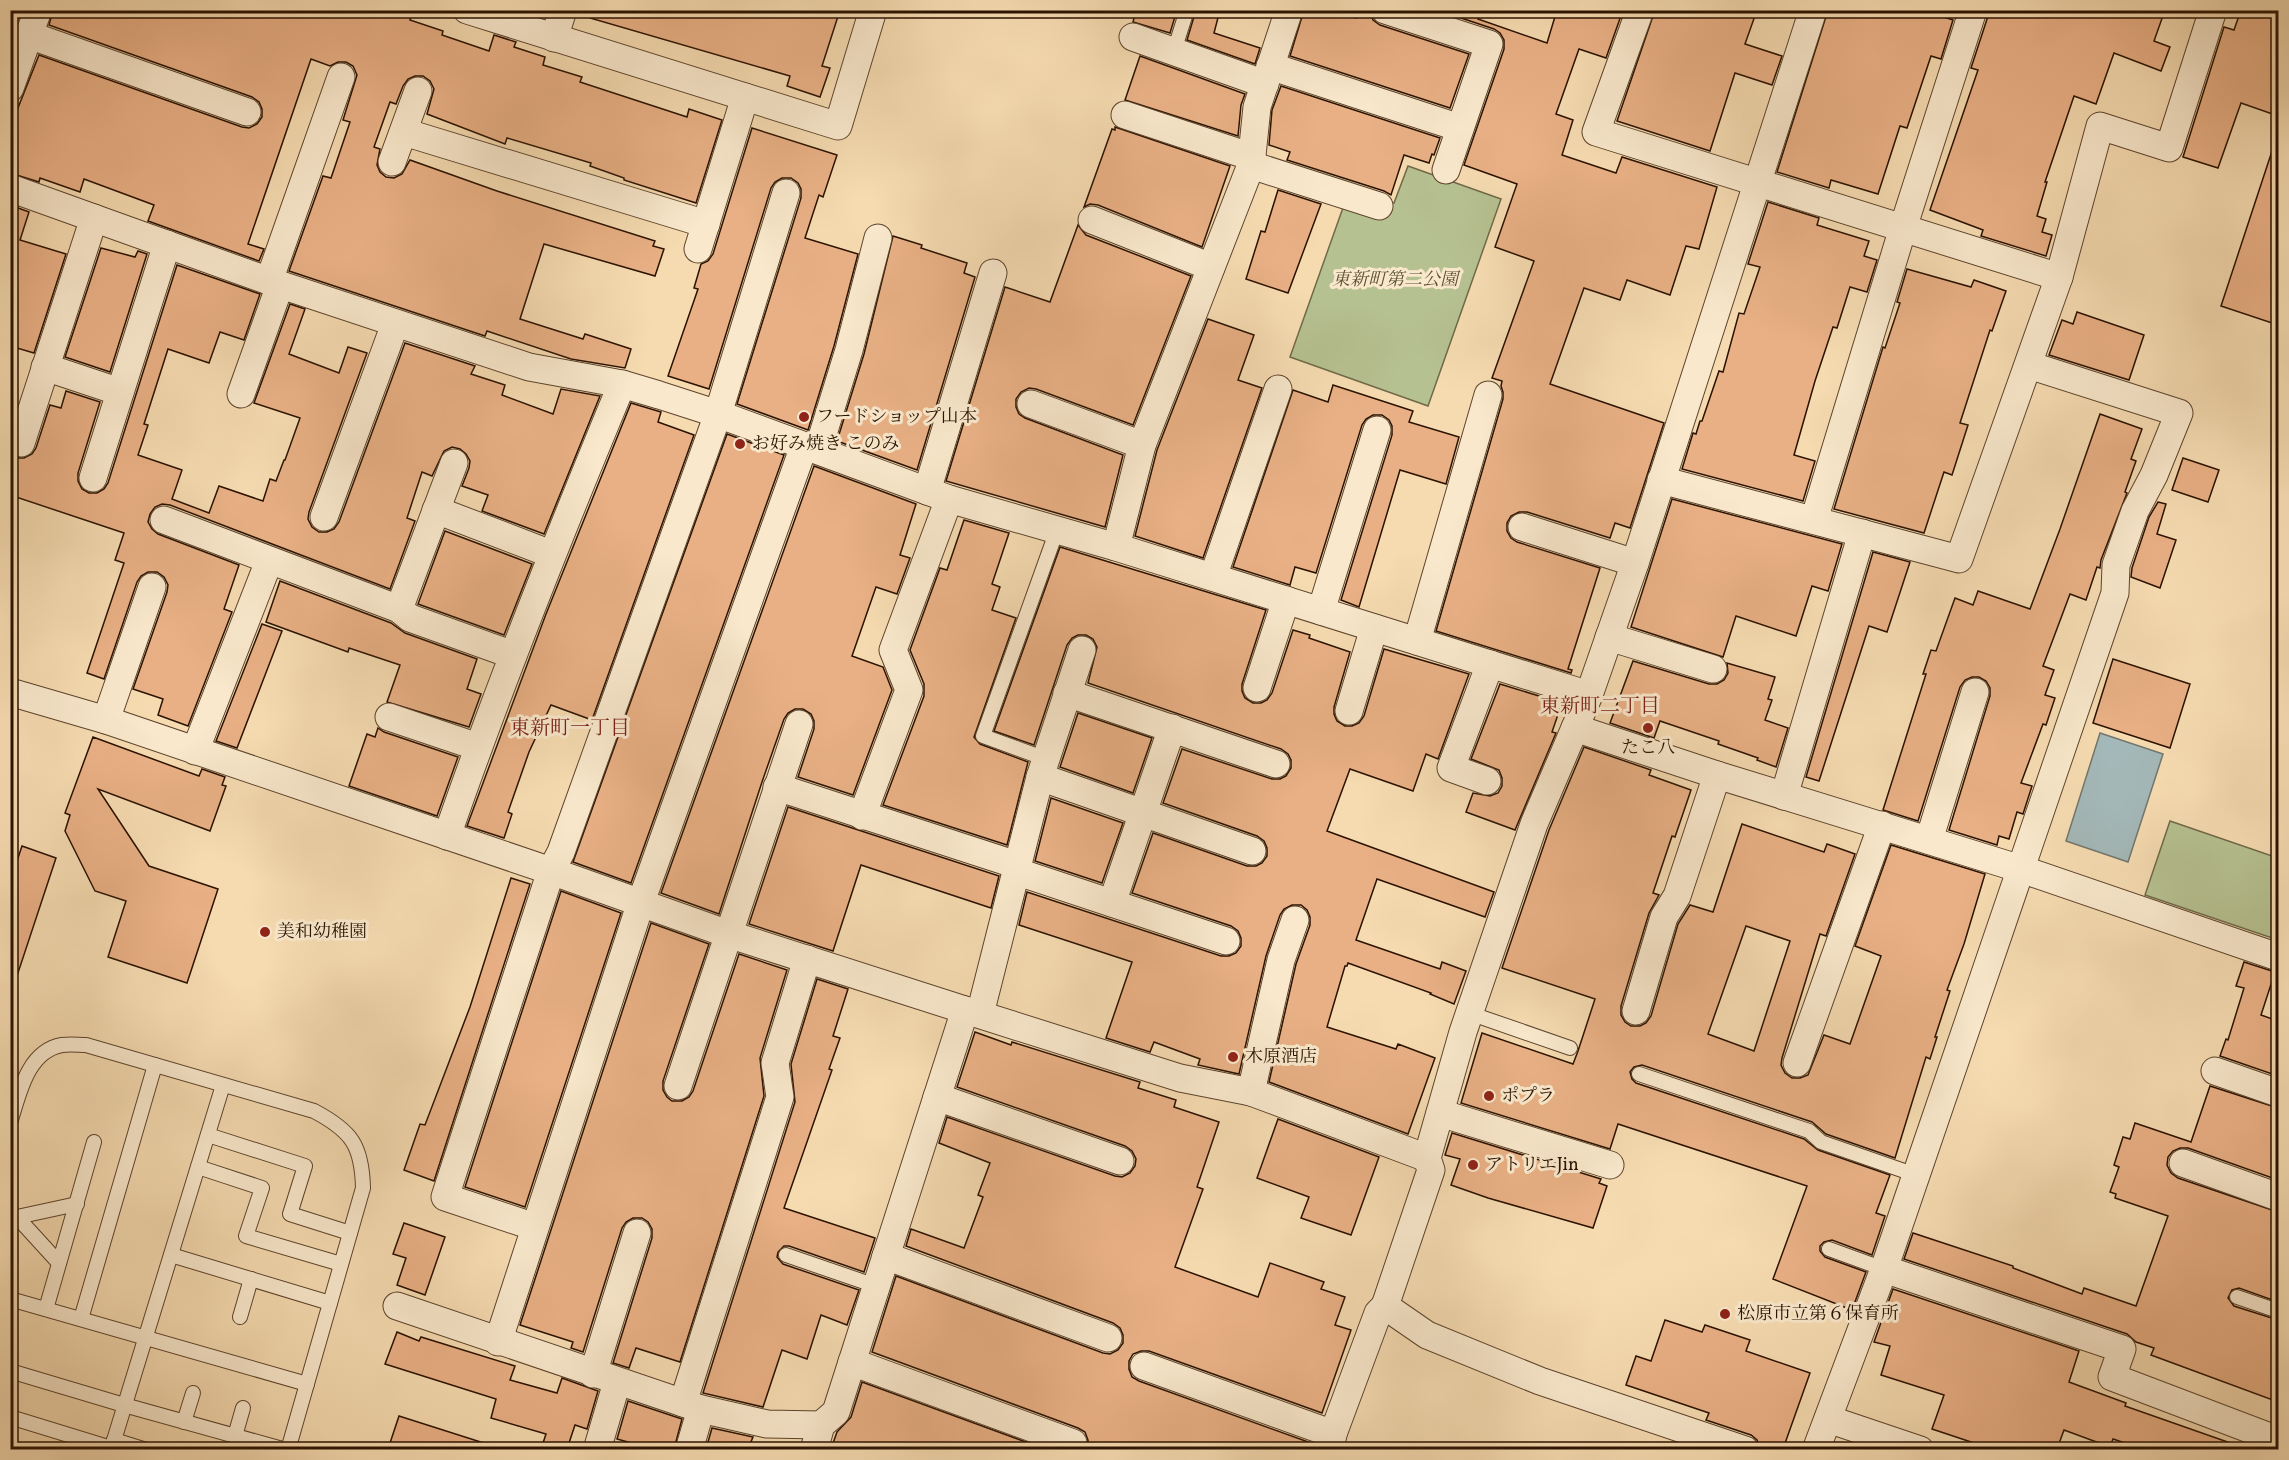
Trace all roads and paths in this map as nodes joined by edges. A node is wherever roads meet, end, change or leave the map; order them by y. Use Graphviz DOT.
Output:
graph roads {
  1 [pos="467,10"];
  2 [pos="563,10"];
  3 [pos="873,10"];
  4 [pos="1187,10"];
  5 [pos="1289,10"];
  6 [pos="1385,10"];
  7 [pos="1640,10"];
  8 [pos="1814,10"];
  9 [pos="1973,10"];
  10 [pos="2213,10"];
  11 [pos="34,23"];
  12 [pos="1133,37"];
  13 [pos="554,38"];
  14 [pos="1174,51"];
  15 [pos="1267,75"];
  16 [pos="341,77"];
  17 [pos="10,88"];
  18 [pos="418,91"];
  19 [pos="745,97"];
  20 [pos="246,112"];
  21 [pos="1125,115"];
  22 [pos="1460,128"];
  23 [pos="404,132"];
  24 [pos="1251,161"];
  25 [pos="392,162"];
  26 [pos="1446,170"];
  27 [pos="1757,183"];
  28 [pos="10,188"];
  29 [pos="786,193"];
  30 [pos="1379,206"];
  31 [pos="94,218"];
  32 [pos="1092,220"];
  33 [pos="1903,228"];
  34 [pos="878,238"];
  35 [pos="167,244"];
  36 [pos="1211,267"];
  37 [pos="993,273"];
  38 [pos="2059,277"];
  39 [pos="274,283"];
  40 [pos="395,324"];
  41 [pos="2029,365"];
  42 [pos="45,367"];
  43 [pos="621,384"];
  44 [pos="1278,389"];
  45 [pos="120,392"];
  46 [pos="241,394"];
  47 [pos="1488,395"];
  48 [pos="1031,404"];
  49 [pos="718,414"];
  50 [pos="1377,430"];
  51 [pos="21,443"];
  52 [pos="1142,445"];
  53 [pos="811,448"];
  54 [pos="454,463"];
  55 [pos="93,478"];
  56 [pos="1661,480"];
  57 [pos="938,495"];
  58 [pos="436,510"];
  59 [pos="324,517"];
  60 [pos="164,520"];
  61 [pos="1814,520"];
  62 [pos="1522,527"];
  63 [pos="1057,530"];
  64 [pos="1862,533"];
  65 [pos="1116,547"];
  66 [pos="551,554"];
  67 [pos="269,561"];
  68 [pos="1635,563"];
  69 [pos="1213,577"];
  70 [pos="152,587"];
  71 [pos="1286,600"];
  72 [pos="399,609"];
  73 [pos="1322,611"];
  74 [pos="1374,628"];
  75 [pos="1609,637"];
  76 [pos="1417,641"];
  77 [pos="1082,650"];
  78 [pos="513,655"];
  79 [pos="1490,664"];
  80 [pos="1713,669"];
  81 [pos="1257,688"];
  82 [pos="10,692"];
  83 [pos="1975,692"];
  84 [pos="1067,693"];
  85 [pos="1589,695"];
  86 [pos="1350,711"];
  87 [pos="389,717"];
  88 [pos="106,720"];
  89 [pos="799,723"];
  90 [pos="1172,728"];
  91 [pos="1575,728"];
  92 [pos="478,747"];
  93 [pos="195,751"];
  94 [pos="1276,764"];
  95 [pos="1043,768"];
  96 [pos="1717,775"];
  97 [pos="1487,781"];
  98 [pos="777,788"];
  99 [pos="1784,796"];
  100 [pos="1142,813"];
  101 [pos="862,816"];
  102 [pos="1882,825"];
  103 [pos="447,836"];
  104 [pos="1929,840"];
  105 [pos="1252,851"];
  106 [pos="1016,868"];
  107 [pos="2020,869"];
  108 [pos="551,871"];
  109 [pos="641,902"];
  110 [pos="1112,903"];
  111 [pos="1295,920"];
  112 [pos="728,933"];
  113 [pos="1226,941"];
  114 [pos="2278,957"];
  115 [pos="807,959"];
  116 [pos="1636,1011"];
  117 [pos="972,1012"];
  118 [pos="1469,1013"];
  119 [pos="1570,1048"];
  120 [pos="1797,1063"];
  121 [pos="155,1065"];
  122 [pos="2215,1071"];
  123 [pos="1639,1074"];
  124 [pos="223,1085"];
  125 [pos="678,1086"];
  126 [pos="1251,1092"];
  127 [pos="2278,1093"];
  128 [pos="937,1097"];
  129 [pos="1440,1113"];
  130 [pos="10,1123"];
  131 [pos="208,1135"];
  132 [pos="94,1142"];
  133 [pos="1427,1158"];
  134 [pos="1120,1161"];
  135 [pos="2183,1162"];
  136 [pos="1610,1165"];
  137 [pos="198,1167"];
  138 [pos="1916,1175"];
  139 [pos="2278,1197"];
  140 [pos="77,1204"];
  141 [pos="535,1227"];
  142 [pos="350,1233"];
  143 [pos="637,1233"];
  144 [pos="1829,1249"];
  145 [pos="171,1255"];
  146 [pos="786,1255"];
  147 [pos="886,1256"];
  148 [pos="59,1263"];
  149 [pos="341,1264"];
  150 [pos="1884,1269"];
  151 [pos="251,1279"];
  152 [pos="876,1286"];
  153 [pos="2237,1297"];
  154 [pos="10,1299"];
  155 [pos="330,1303"];
  156 [pos="397,1306"];
  157 [pos="1385,1306"];
  158 [pos="46,1309"];
  159 [pos="2278,1311"];
  160 [pos="240,1317"];
  161 [pos="81,1319"];
  162 [pos="146,1337"];
  163 [pos="1108,1338"];
  164 [pos="498,1342"];
  165 [pos="852,1362"];
  166 [pos="1144,1366"];
  167 [pos="10,1371"];
  168 [pos="605,1378"];
  169 [pos="307,1384"];
  170 [pos="193,1393"];
  171 [pos="124,1405"];
  172 [pos="692,1406"];
  173 [pos="243,1408"];
  174 [pos="10,1417"];
  175 [pos="1828,1419"];
  176 [pos="184,1422"];
  177 [pos="235,1436"];
  178 [pos="818,1437"];
  179 [pos="2278,1440"];
  180 [pos="1331,1442"];
  181 [pos="1073,1443"];
  182 [pos="112,1446"];
  183 [pos="146,1449"];
  184 [pos="287,1449"];
  185 [pos="597,1449"];
  186 [pos="689,1449"];
  187 [pos="1745,1449"];
  188 [pos="1816,1449"];
  189 [pos="1920,1449"];
  1 -- 13 [label="street"];
  2 -- 13 [label="street"];
  3 -- 19 [label="street"];
  4 -- 14 [label="lane"];
  5 -- 15 [label="street"];
  6 -- 22 [label="street"];
  7 -- 27 [label="street"];
  8 -- 27 [label="street"];
  9 -- 33 [label="street"];
  10 -- 38 [label="street"];
  11 -- 17 [label="street"];
  11 -- 20 [label="street"];
  12 -- 14 [label="street"];
  13 -- 19 [label="street"];
  14 -- 15 [label="street"];
  15 -- 22 [label="street"];
  15 -- 24 [label="street"];
  16 -- 39 [label="street"];
  18 -- 23 [label="street"];
  19 -- 23 [label="street"];
  21 -- 24 [label="street"];
  22 -- 26 [label="street"];
  23 -- 25 [label="street"];
  24 -- 30 [label="street"];
  24 -- 36 [label="street"];
  27 -- 33 [label="street"];
  27 -- 56 [label="street"];
  28 -- 31 [label="street"];
  29 -- 49 [label="street"];
  31 -- 35 [label="street"];
  31 -- 42 [label="street"];
  32 -- 36 [label="street"];
  33 -- 38 [label="street"];
  33 -- 61 [label="street"];
  34 -- 53 [label="street"];
  35 -- 39 [label="street"];
  35 -- 45 [label="street"];
  36 -- 52 [label="street"];
  37 -- 57 [label="street"];
  38 -- 41 [label="street"];
  39 -- 40 [label="street"];
  39 -- 46 [label="street"];
  40 -- 43 [label="street"];
  40 -- 59 [label="street"];
  41 -- 64 [label="street"];
  41 -- 107 [label="street"];
  42 -- 45 [label="street"];
  42 -- 51 [label="street"];
  43 -- 49 [label="street"];
  43 -- 66 [label="street"];
  44 -- 69 [label="street"];
  45 -- 55 [label="street"];
  47 -- 76 [label="street"];
  48 -- 52 [label="street"];
  49 -- 53 [label="street"];
  49 -- 108 [label="street"];
  50 -- 73 [label="street"];
  52 -- 65 [label="street"];
  53 -- 57 [label="street"];
  53 -- 109 [label="street"];
  54 -- 58 [label="street"];
  56 -- 61 [label="street"];
  56 -- 68 [label="street"];
  57 -- 63 [label="street"];
  57 -- 101 [label="street"];
  58 -- 66 [label="street"];
  58 -- 72 [label="street"];
  60 -- 67 [label="street"];
  61 -- 64 [label="street"];
  62 -- 68 [label="street"];
  63 -- 65 [label="street"];
  63 -- 95 [label="lane"];
  64 -- 99 [label="street"];
  65 -- 69 [label="street"];
  66 -- 78 [label="street"];
  67 -- 72 [label="street"];
  67 -- 93 [label="street"];
  68 -- 75 [label="street"];
  69 -- 71 [label="street"];
  70 -- 88 [label="street"];
  71 -- 73 [label="street"];
  71 -- 81 [label="street"];
  72 -- 78 [label="street"];
  73 -- 74 [label="street"];
  74 -- 76 [label="street"];
  74 -- 86 [label="street"];
  75 -- 80 [label="street"];
  75 -- 85 [label="street"];
  76 -- 79 [label="street"];
  77 -- 84 [label="street"];
  78 -- 92 [label="street"];
  79 -- 85 [label="street"];
  79 -- 97 [label="street"];
  82 -- 88 [label="street"];
  83 -- 104 [label="street"];
  84 -- 90 [label="street"];
  84 -- 95 [label="street"];
  85 -- 91 [label="street"];
  87 -- 92 [label="street"];
  88 -- 93 [label="street"];
  89 -- 98 [label="street"];
  90 -- 94 [label="street"];
  90 -- 100 [label="street"];
  91 -- 96 [label="street"];
  91 -- 118 [label="street"];
  92 -- 103 [label="street"];
  93 -- 103 [label="street"];
  95 -- 100 [label="street"];
  95 -- 106 [label="street"];
  96 -- 99 [label="street"];
  96 -- 116 [label="street"];
  98 -- 101 [label="street"];
  98 -- 112 [label="street"];
  99 -- 102 [label="street"];
  100 -- 105 [label="street"];
  100 -- 110 [label="street"];
  101 -- 106 [label="street"];
  102 -- 104 [label="street"];
  102 -- 120 [label="street"];
  103 -- 108 [label="street"];
  104 -- 107 [label="street"];
  106 -- 110 [label="street"];
  106 -- 117 [label="street"];
  107 -- 114 [label="street"];
  107 -- 138 [label="street"];
  108 -- 109 [label="street"];
  108 -- 141 [label="street"];
  109 -- 112 [label="street"];
  109 -- 141 [label="street"];
  110 -- 113 [label="street"];
  111 -- 126 [label="street"];
  112 -- 115 [label="street"];
  112 -- 125 [label="street"];
  115 -- 117 [label="street"];
  115 -- 172 [label="street"];
  117 -- 126 [label="street"];
  117 -- 128 [label="street"];
  118 -- 119 [label="lane"];
  118 -- 129 [label="street"];
  121 -- 124 [label="lane"];
  121 -- 130 [label="lane"];
  121 -- 161 [label="lane"];
  122 -- 127 [label="street"];
  123 -- 138 [label="lane"];
  124 -- 131 [label="lane"];
  124 -- 142 [label="lane"];
  126 -- 133 [label="street"];
  128 -- 134 [label="street"];
  128 -- 147 [label="street"];
  129 -- 133 [label="street"];
  129 -- 136 [label="street"];
  131 -- 137 [label="lane"];
  131 -- 142 [label="lane"];
  132 -- 140 [label="lane"];
  133 -- 157 [label="street"];
  135 -- 139 [label="street"];
  137 -- 145 [label="lane"];
  137 -- 149 [label="lane"];
  138 -- 150 [label="street"];
  140 -- 148 [label="lane"];
  140 -- 148 [label="lane"];
  141 -- 164 [label="street"];
  142 -- 149 [label="lane"];
  143 -- 168 [label="street"];
  144 -- 150 [label="lane"];
  145 -- 151 [label="lane"];
  145 -- 162 [label="lane"];
  146 -- 152 [label="lane"];
  147 -- 152 [label="street"];
  147 -- 163 [label="street"];
  148 -- 158 [label="lane"];
  149 -- 155 [label="lane"];
  150 -- 175 [label="street"];
  150 -- 179 [label="street"];
  151 -- 155 [label="lane"];
  151 -- 160 [label="lane"];
  152 -- 165 [label="street"];
  153 -- 159 [label="lane"];
  154 -- 158 [label="lane"];
  155 -- 169 [label="lane"];
  156 -- 164 [label="street"];
  157 -- 180 [label="street"];
  157 -- 187 [label="street"];
  158 -- 161 [label="lane"];
  161 -- 162 [label="lane"];
  162 -- 169 [label="lane"];
  162 -- 171 [label="lane"];
  164 -- 168 [label="street"];
  165 -- 178 [label="street"];
  165 -- 181 [label="street"];
  166 -- 180 [label="street"];
  167 -- 171 [label="lane"];
  168 -- 172 [label="street"];
  168 -- 185 [label="street"];
  169 -- 184 [label="lane"];
  170 -- 176 [label="lane"];
  171 -- 176 [label="lane"];
  171 -- 182 [label="lane"];
  172 -- 178 [label="street"];
  172 -- 186 [label="street"];
  173 -- 177 [label="lane"];
  174 -- 182 [label="lane"];
  175 -- 188 [label="street"];
  175 -- 189 [label="street"];
  176 -- 177 [label="lane"];
  177 -- 184 [label="lane"];
  182 -- 183 [label="lane"];
}
